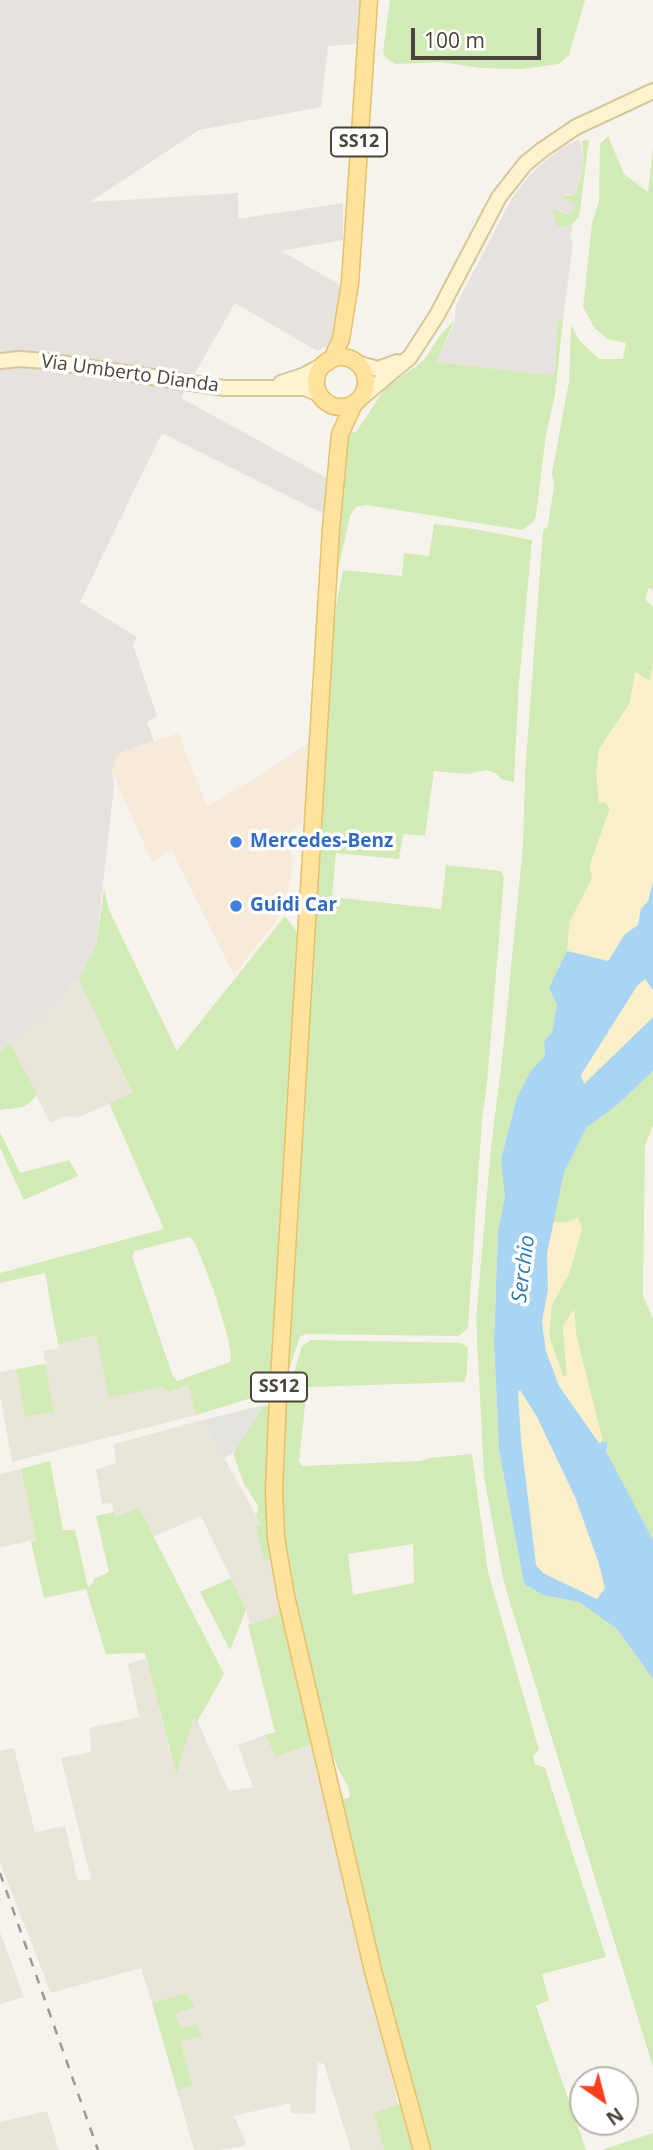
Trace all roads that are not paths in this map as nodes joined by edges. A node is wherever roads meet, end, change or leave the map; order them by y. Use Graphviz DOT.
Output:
graph roads {
  1 [pos="369,0"];
  2 [pos="653,91"];
  3 [pos="348,292"];
  4 [pos="415,349"];
  5 [pos="0,361"];
  6 [pos="354,362"];
  7 [pos="326,363"];
  8 [pos="260,388"];
  9 [pos="323,398"];
  10 [pos="358,400"];
  11 [pos="338,446"];
  12 [pos="422,2150"];
  1 -- 3 [label="main road, SS12"];
  2 -- 4 [label="main road"];
  3 -- 6 [label="main road, SS12"];
  3 -- 7 [label="main road, SS12"];
  4 -- 6 [label="main road"];
  4 -- 10 [label="main road"];
  5 -- 8 [label="main road, Via Umberto Dianda"];
  6 -- 7 [label="main road"];
  6 -- 10 [label="main road, SS12"];
  7 -- 8 [label="main road, Via Umberto Dianda"];
  7 -- 9 [label="main road, SS12"];
  8 -- 9 [label="main road, Via Umberto Dianda"];
  9 -- 10 [label="main road"];
  9 -- 11 [label="main road, SS12"];
  10 -- 11 [label="main road, SS12"];
  11 -- 12 [label="main road, SS12"];
}
